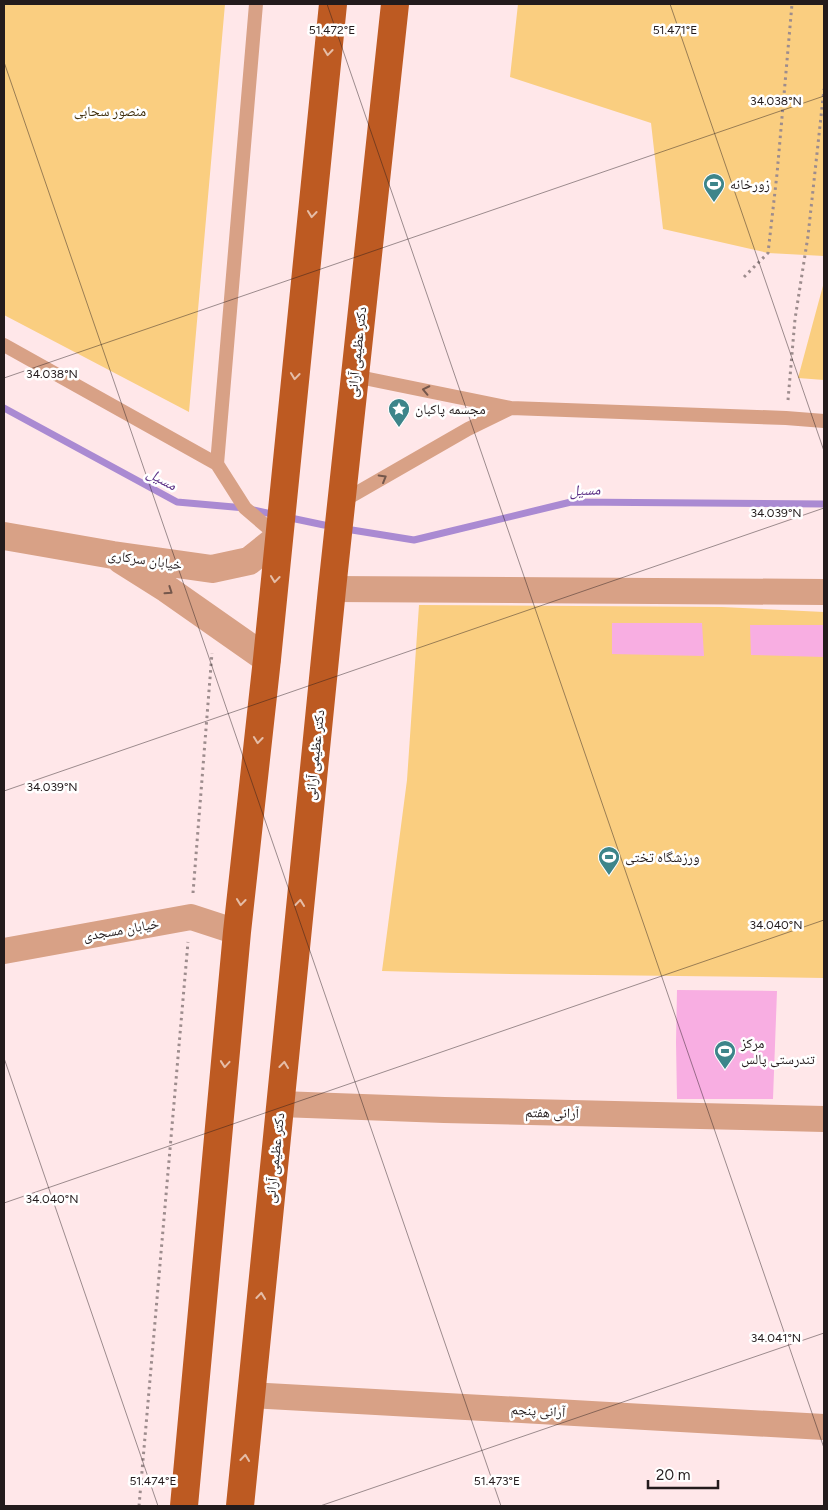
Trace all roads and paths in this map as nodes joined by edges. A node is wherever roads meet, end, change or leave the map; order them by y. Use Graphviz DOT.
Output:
graph roads {
  1 [pos="256,4"];
  2 [pos="333,4"];
  3 [pos="395,4"];
  4 [pos="792,4"];
  5 [pos="824,89"];
  6 [pos="744,277"];
  7 [pos="4,345"];
  8 [pos="354,376"];
  9 [pos="511,408"];
  10 [pos="786,418"];
  11 [pos="824,421"];
  12 [pos="216,464"];
  13 [pos="341,502"];
  14 [pos="280,534"];
  15 [pos="4,536"];
  16 [pos="113,556"];
  17 [pos="332,589"];
  18 [pos="824,592"];
  19 [pos="214,623"];
  20 [pos="267,659"];
  21 [pos="191,917"];
  22 [pos="237,932"];
  23 [pos="4,952"];
  24 [pos="280,1104"];
  25 [pos="824,1119"];
  26 [pos="251,1395"];
  27 [pos="824,1427"];
  28 [pos="139,1506"];
  29 [pos="184,1506"];
  30 [pos="240,1506"];
  1 -- 12 [label="lane"];
  2 -- 14 [label="main road, one-way"];
  3 -- 8 [label="main road, دکتر عظیمی آرانی"];
  4 -- 6 [label="path"];
  5 -- 10 [label="path"];
  7 -- 12 [label="lane"];
  9 -- 8 [label="lane, one-way"];
  8 -- 13 [label="main road, دکتر عظیمی آرانی"];
  9 -- 10 [label="lane"];
  13 -- 9 [label="lane, one-way"];
  10 -- 11 [label="lane"];
  12 -- 14 [label="lane"];
  13 -- 17 [label="main road, دکتر عظیمی آرانی"];
  14 -- 16 [label="street, خیابان سرکاری"];
  14 -- 20 [label="main road, one-way"];
  15 -- 16 [label="street, خیابان سرکاری"];
  16 -- 19 [label="street, one-way"];
  17 -- 18 [label="street"];
  24 -- 17 [label="main road, دکتر عظیمی آرانی, one-way"];
  19 -- 20 [label="street"];
  19 -- 21 [label="path"];
  20 -- 22 [label="main road, one-way"];
  21 -- 22 [label="street, خیابان مسجدی"];
  21 -- 23 [label="street, خیابان مسجدی"];
  21 -- 28 [label="path"];
  22 -- 29 [label="main road, one-way"];
  24 -- 25 [label="street, آرانی هفتم"];
  26 -- 24 [label="main road, دکتر عظیمی آرانی, one-way"];
  26 -- 27 [label="street, آرانی پنجم"];
  30 -- 26 [label="main road, دکتر عظیمی آرانی, one-way"];
}
